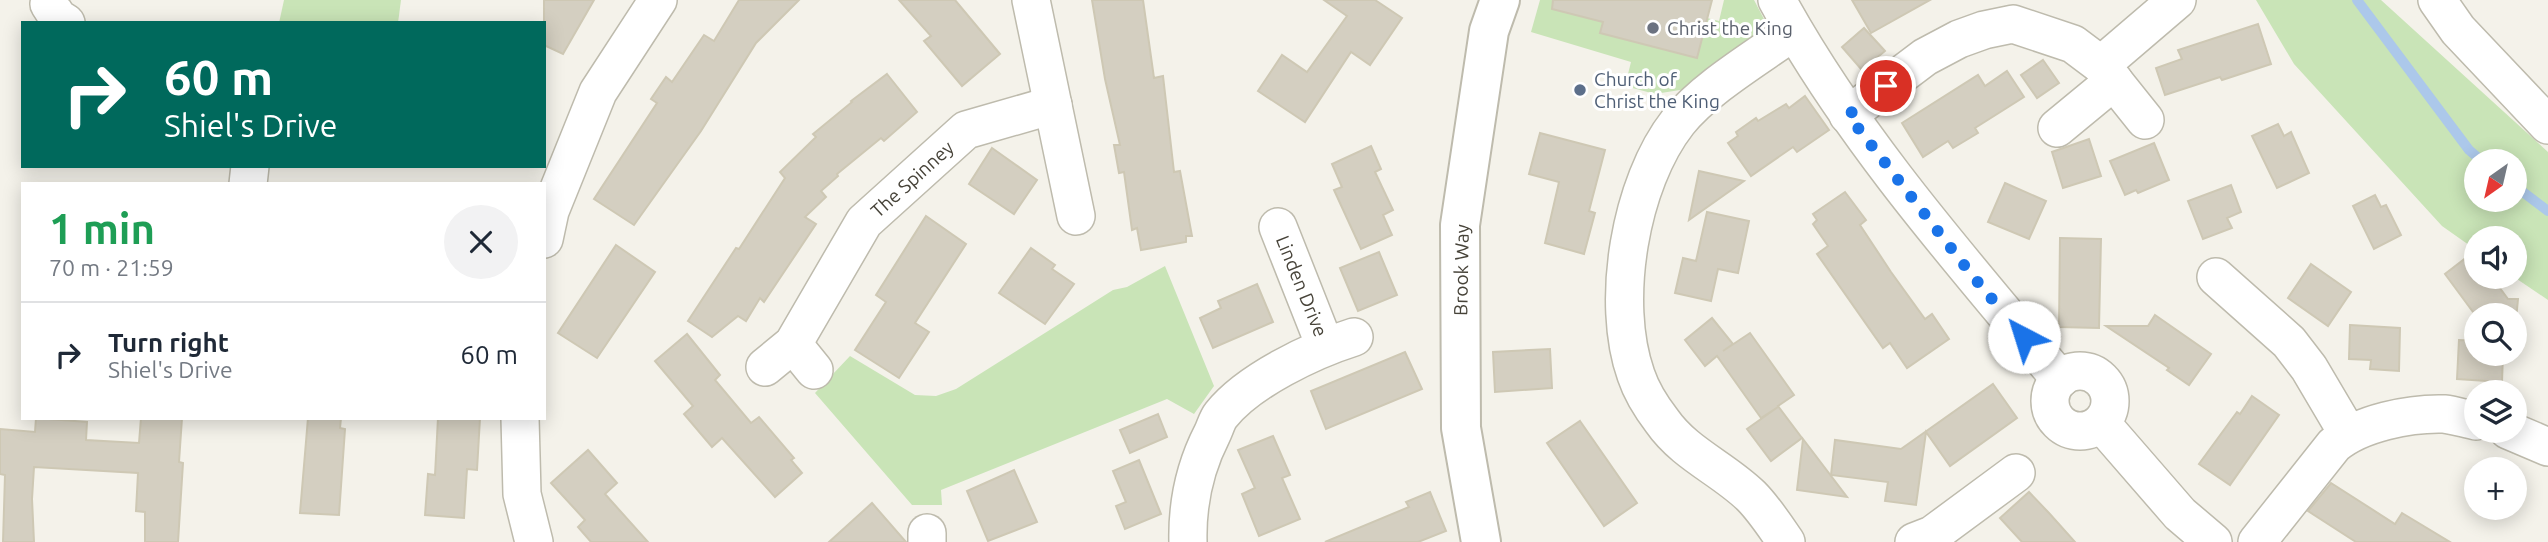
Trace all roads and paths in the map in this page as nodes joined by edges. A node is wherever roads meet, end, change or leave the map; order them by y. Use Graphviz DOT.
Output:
graph roads {
  1 [pos="50,0"];
  2 [pos="658,0"];
  3 [pos="1031,0"];
  4 [pos="1500,0"];
  5 [pos="2178,0"];
  6 [pos="2437,0"];
  7 [pos="2014,12"];
  8 [pos="1786,15"];
  9 [pos="63,21"];
  10 [pos="2108,73"];
  11 [pos="1053,105"];
  12 [pos="1848,115"];
  13 [pos="2145,120"];
  14 [pos="2548,125"];
  15 [pos="2057,128"];
  16 [pos="1076,216"];
  17 [pos="1278,227"];
  18 [pos="546,230"];
  19 [pos="2216,277"];
  20 [pos="765,367"];
  21 [pos="2464,418"];
  22 [pos="520,420"];
  23 [pos="2348,434"];
  24 [pos="2527,438"];
  25 [pos="2548,447"];
  26 [pos="2016,473"];
  27 [pos="1928,540"];
  28 [pos="534,542"];
  29 [pos="1188,542"];
  30 [pos="1481,542"];
  31 [pos="1786,542"];
  32 [pos="2213,542"];
  33 [pos="2258,542"];
  1 -- 9 [label="street"];
  2 -- 18 [label="street"];
  3 -- 11 [label="street"];
  4 -- 30 [label="street, Brook Way"];
  5 -- 10 [label="street"];
  6 -- 14 [label="street"];
  7 -- 10 [label="street"];
  7 -- 12 [label="street"];
  8 -- 12 [label="street"];
  8 -- 31 [label="street"];
  10 -- 13 [label="street"];
  10 -- 15 [label="street"];
  11 -- 16 [label="street"];
  11 -- 20 [label="street, The Spinney"];
  12 -- 32 [label="street"];
  17 -- 29 [label="street, Linden Drive"];
  19 -- 23 [label="street"];
  21 -- 23 [label="street"];
  22 -- 28 [label="street"];
  23 -- 33 [label="street"];
  24 -- 25 [label="street"];
  26 -- 27 [label="street"];
}
